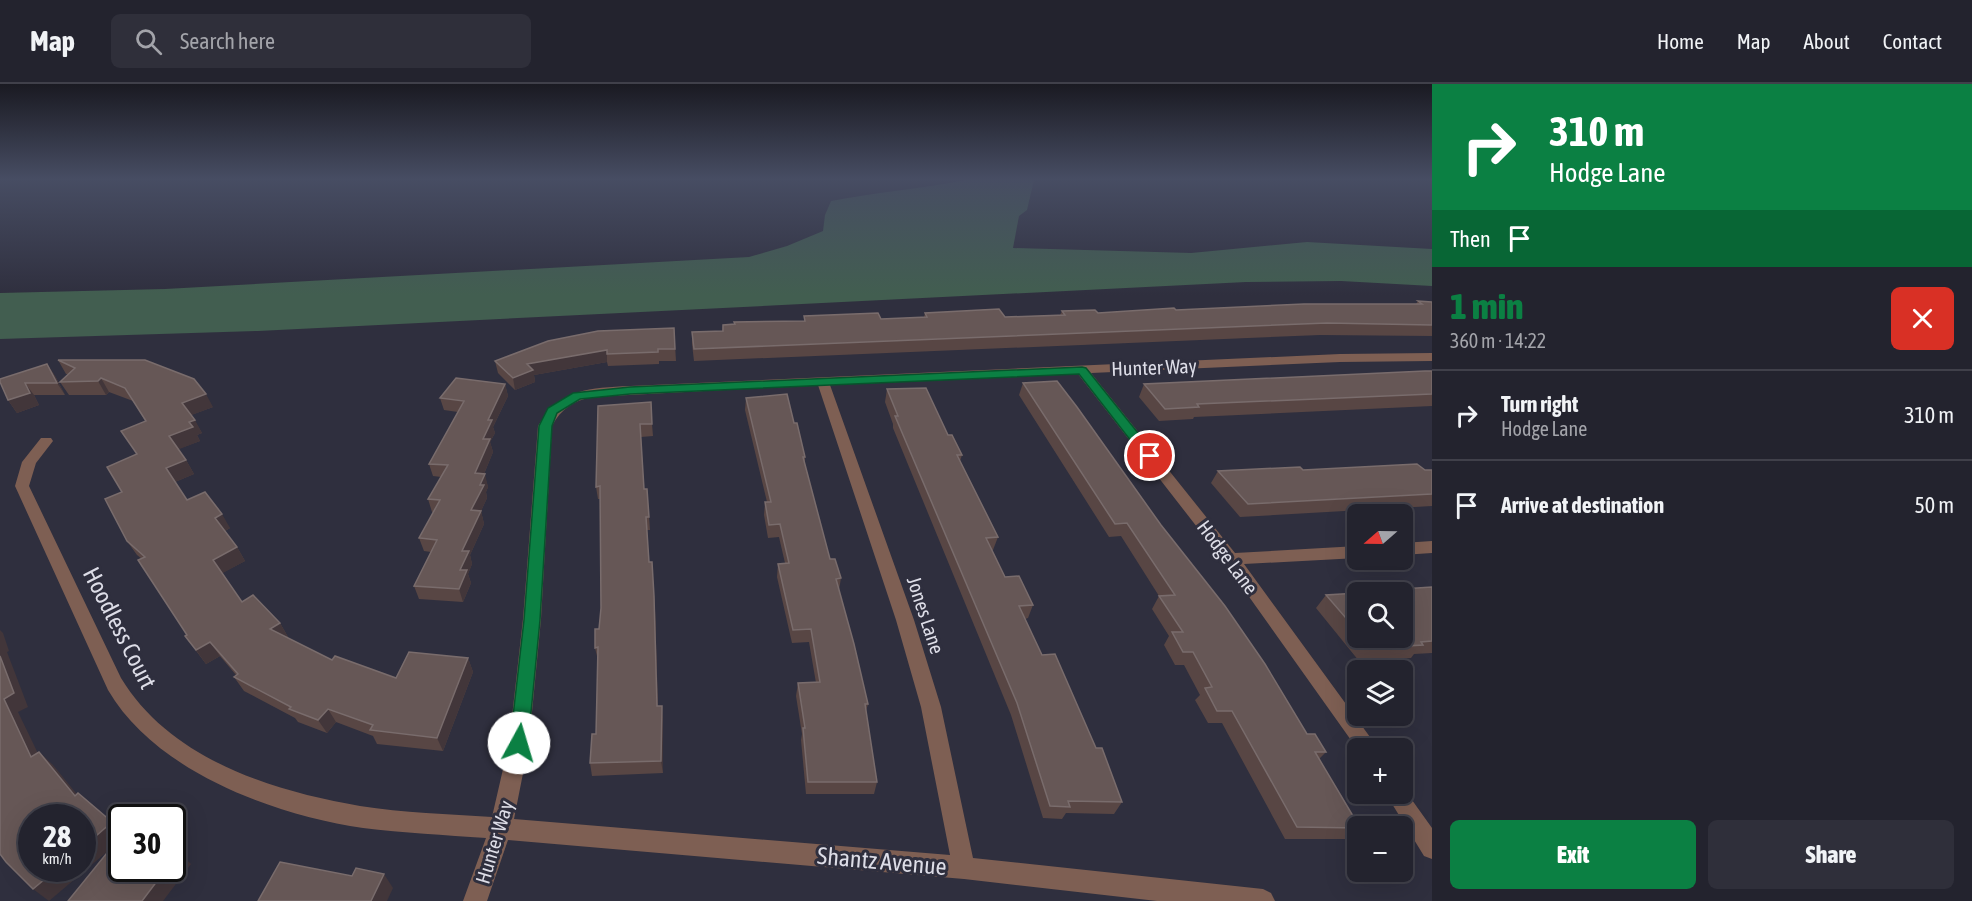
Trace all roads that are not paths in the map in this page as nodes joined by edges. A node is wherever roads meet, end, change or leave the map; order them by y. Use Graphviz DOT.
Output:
graph roads {
  1 [pos="1432,357"];
  2 [pos="1082,370"];
  3 [pos="824,382"];
  4 [pos="46,441"];
  5 [pos="1432,548"];
  6 [pos="1413,549"];
  7 [pos="1347,553"];
  8 [pos="1231,559"];
  9 [pos="1361,738"];
  10 [pos="1403,804"];
  11 [pos="500,831"];
  12 [pos="1432,848"];
  13 [pos="964,868"];
  14 [pos="475,901"];
  15 [pos="1263,901"];
  1 -- 2 [label="street, Hunter Way"];
  2 -- 3 [label="street, Hunter Way"];
  2 -- 8 [label="street, Hodge Lane"];
  3 -- 11 [label="street, Hunter Way"];
  3 -- 13 [label="street, Jones Lane"];
  4 -- 11 [label="street, Hoodless Court"];
  5 -- 6 [label="street"];
  7 -- 8 [label="street"];
  8 -- 9 [label="street, Hodge Lane"];
  10 -- 12 [label="street"];
  11 -- 13 [label="street, Shantz Avenue"];
  11 -- 14 [label="street, Hunter Way"];
  13 -- 15 [label="street, Shantz Avenue"];
}
